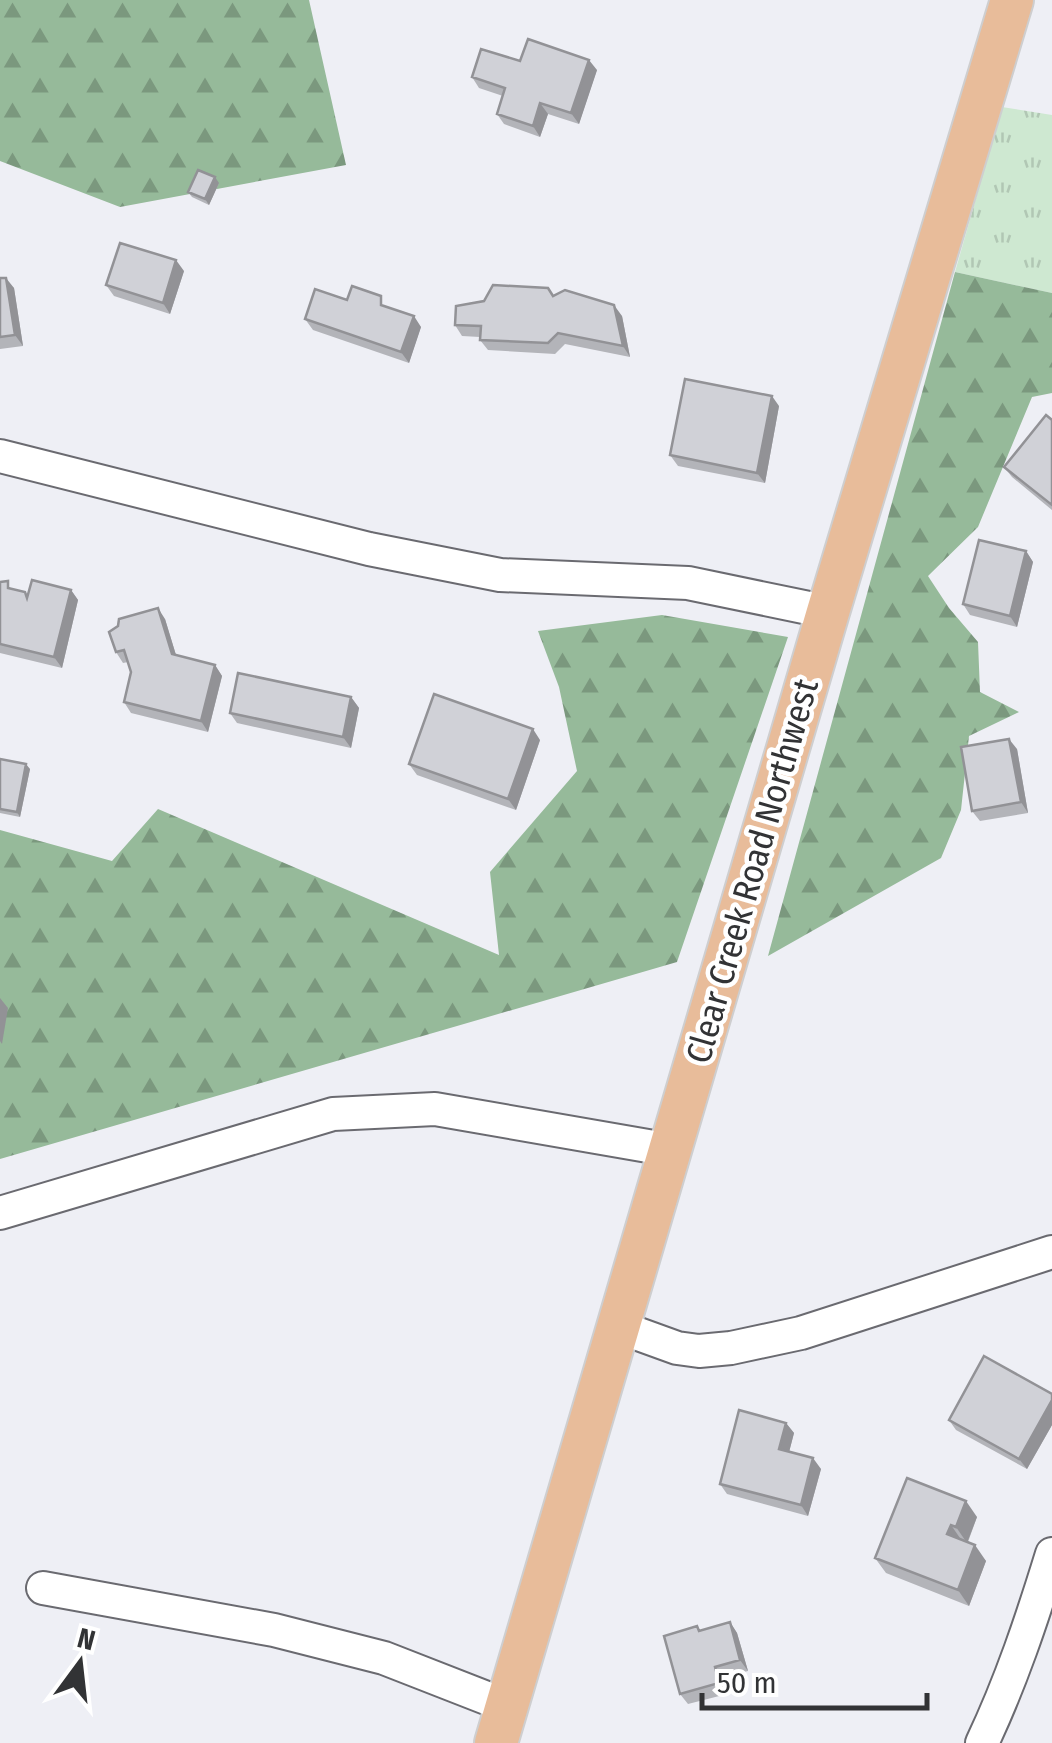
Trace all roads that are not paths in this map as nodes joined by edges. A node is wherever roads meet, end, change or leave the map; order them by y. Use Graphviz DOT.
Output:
graph roads {
  1 [pos="1012,0"];
  2 [pos="0,456"];
  3 [pos="828,612"];
  4 [pos="671,1150"];
  5 [pos="0,1213"];
  6 [pos="1052,1252"];
  7 [pos="619,1326"];
  8 [pos="1052,1554"];
  9 [pos="43,1588"];
  10 [pos="502,1724"];
  11 [pos="982,1743"];
  1 -- 3 [label="main road, Clear Creek Road Northwest"];
  2 -- 3 [label="street"];
  3 -- 4 [label="main road, Clear Creek Road Northwest"];
  4 -- 5 [label="street"];
  4 -- 7 [label="main road, Clear Creek Road Northwest"];
  6 -- 7 [label="street"];
  7 -- 10 [label="main road, Clear Creek Road Northwest"];
  8 -- 11 [label="street"];
  9 -- 10 [label="street"];
}
